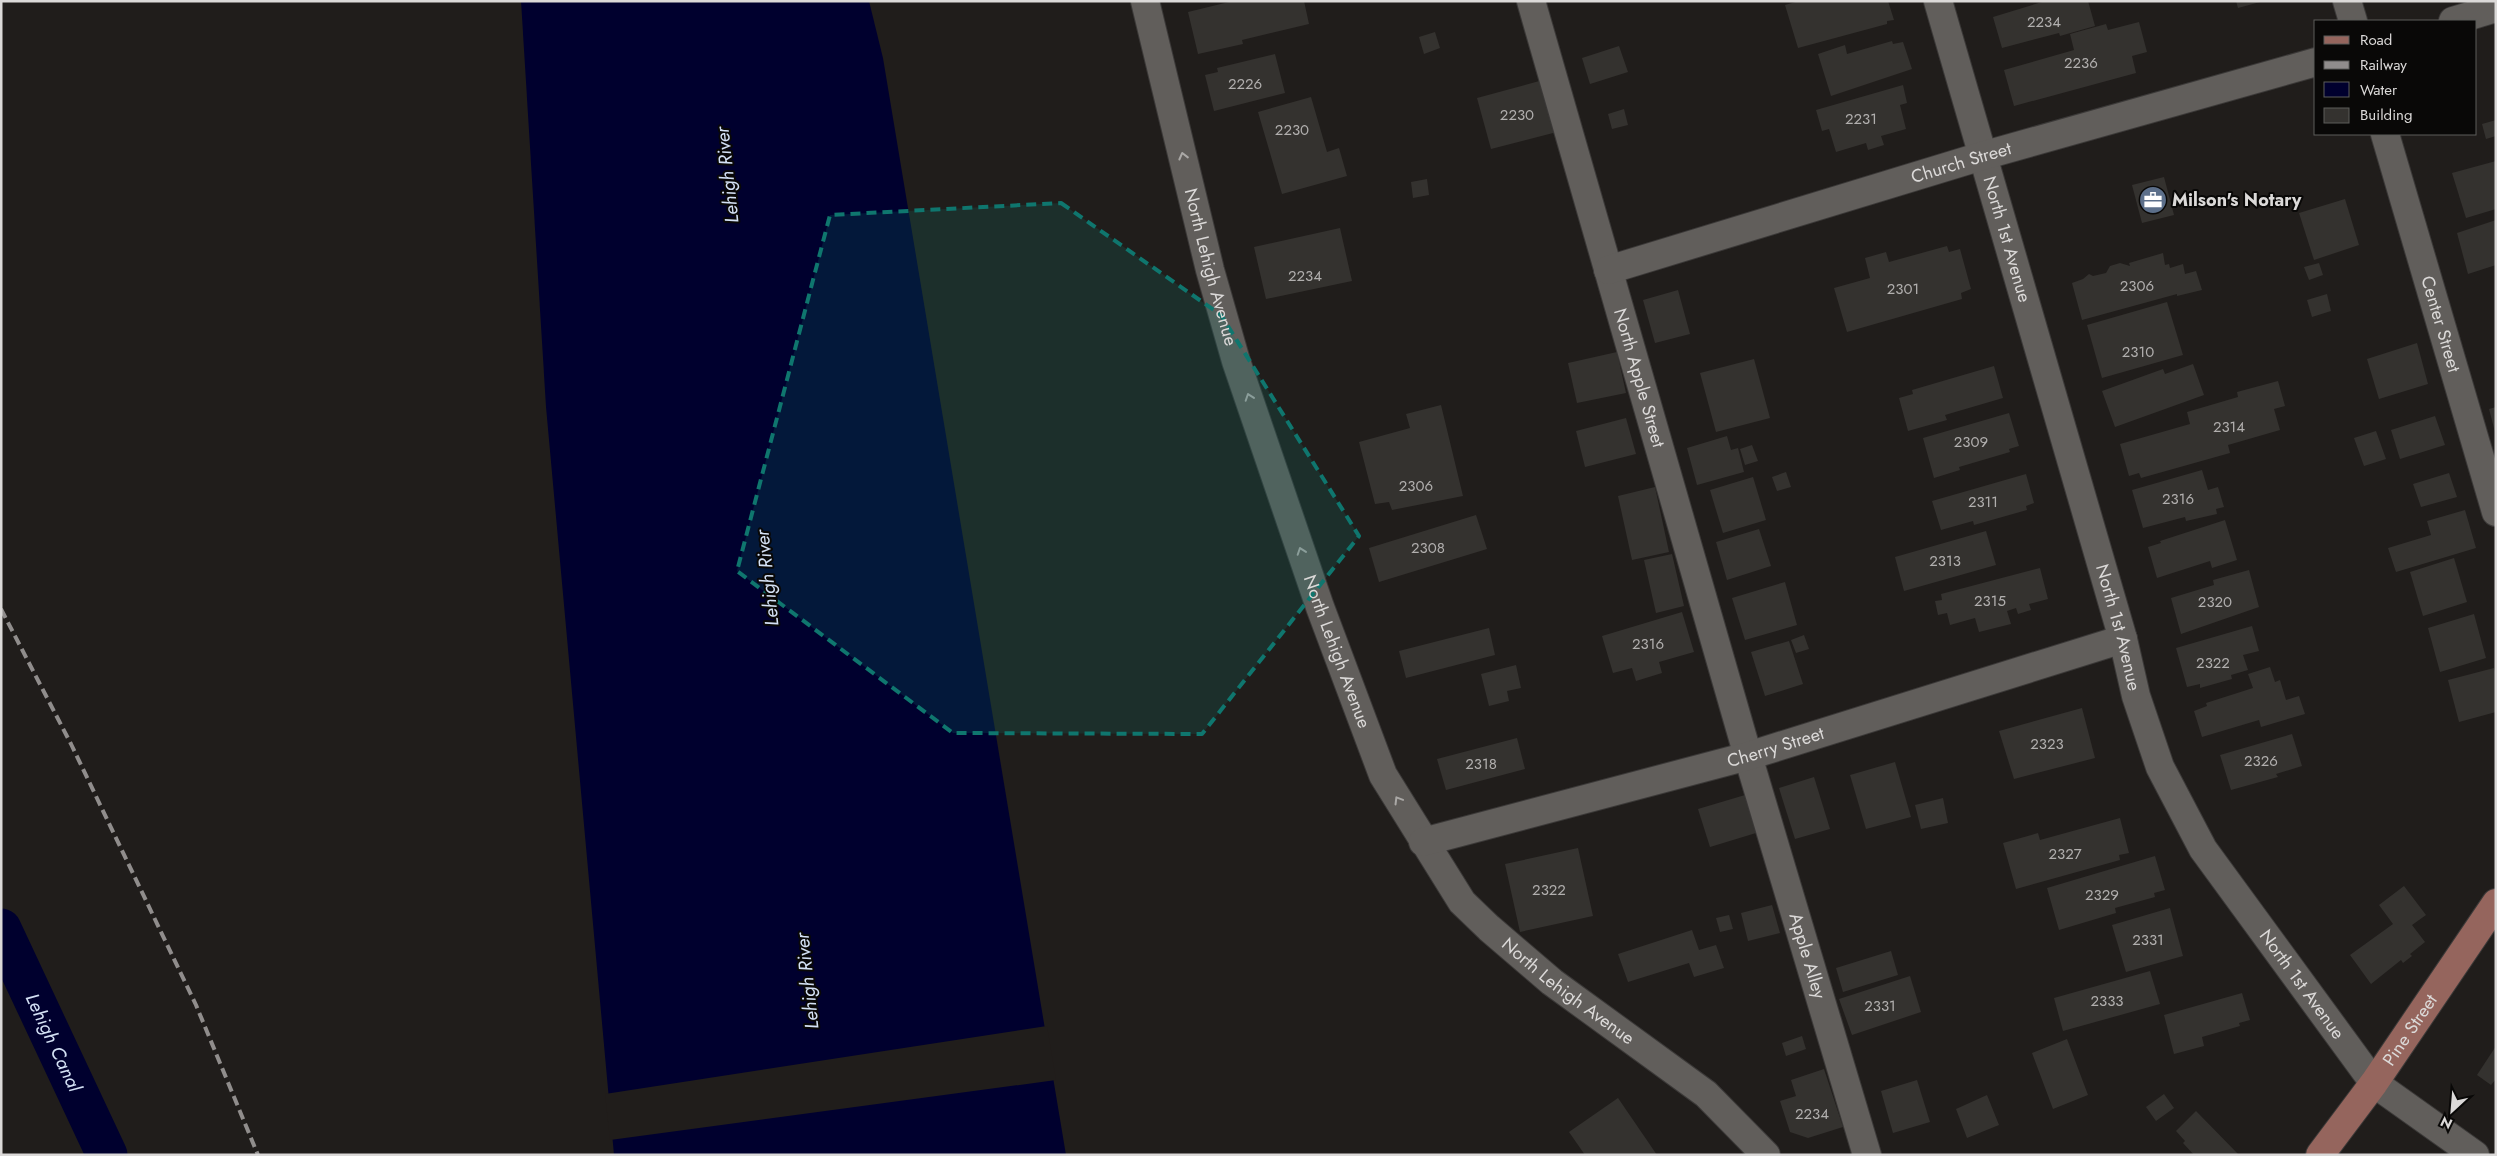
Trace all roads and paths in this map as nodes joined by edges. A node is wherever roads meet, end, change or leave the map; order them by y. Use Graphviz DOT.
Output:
graph roads {
  1 [pos="1146,1"];
  2 [pos="1532,1"];
  3 [pos="1938,1"];
  4 [pos="2347,1"];
  5 [pos="2496,8"];
  6 [pos="2353,20"];
  7 [pos="2456,20"];
  8 [pos="2314,63"];
  9 [pos="2385,135"];
  10 [pos="1982,156"];
  11 [pos="1608,270"];
  12 [pos="2496,512"];
  13 [pos="2123,639"];
  14 [pos="1748,756"];
  15 [pos="1424,842"];
  16 [pos="2496,902"];
  17 [pos="2374,1083"];
  18 [pos="1766,1155"];
  19 [pos="1867,1155"];
  20 [pos="2320,1155"];
  21 [pos="2475,1155"];
  15 -- 1 [label="street, North Lehigh Avenue, one-way"];
  2 -- 11 [label="street, North Apple Street"];
  3 -- 10 [label="street, North 1st Avenue"];
  4 -- 6 [label="street"];
  5 -- 7 [label="street"];
  8 -- 10 [label="street, Church Street"];
  9 -- 12 [label="street, Center Street"];
  10 -- 11 [label="street, Church Street"];
  10 -- 13 [label="street, North 1st Avenue"];
  11 -- 14 [label="street, North Apple Street"];
  13 -- 14 [label="street, Cherry Street"];
  13 -- 17 [label="street, North 1st Avenue"];
  14 -- 15 [label="street, Cherry Street"];
  14 -- 19 [label="street, Apple Alley"];
  15 -- 18 [label="street, North Lehigh Avenue"];
  16 -- 17 [label="main road, Pine Street"];
  17 -- 20 [label="main road, Pine Street"];
  17 -- 21 [label="street, North 1st Avenue"];
}
